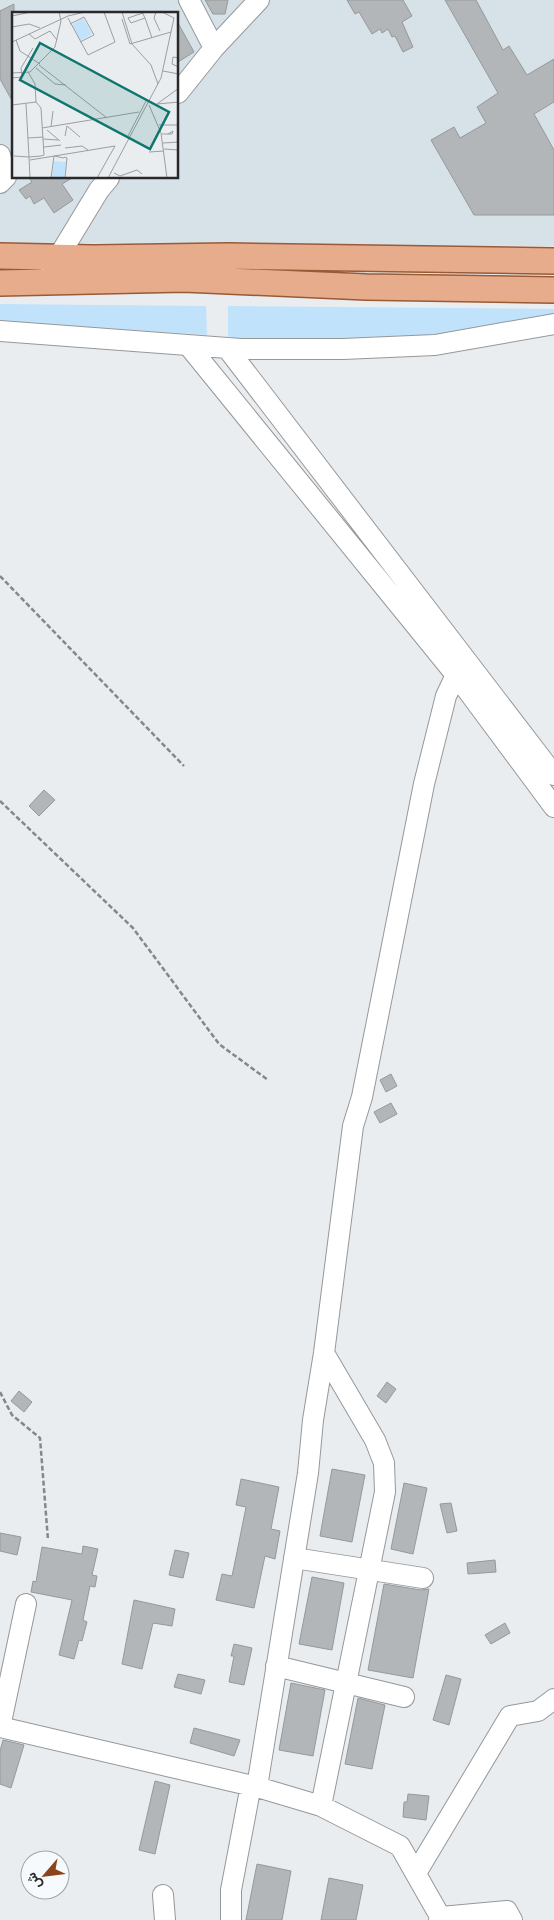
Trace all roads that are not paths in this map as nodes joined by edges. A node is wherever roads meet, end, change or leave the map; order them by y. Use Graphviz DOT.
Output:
graph roads {
  1 [pos="190,0"];
  2 [pos="259,0"];
  3 [pos="214,48"];
  4 [pos="179,92"];
  5 [pos="0,155"];
  6 [pos="108,179"];
  7 [pos="0,183"];
  8 [pos="0,256"];
  9 [pos="58,258"];
  10 [pos="554,261"];
  11 [pos="44,282"];
  12 [pos="0,283"];
  13 [pos="554,290"];
  14 [pos="554,324"];
  15 [pos="0,331"];
  16 [pos="188,345"];
  17 [pos="226,348"];
  18 [pos="456,676"];
  19 [pos="554,775"];
  20 [pos="554,808"];
  21 [pos="324,1354"];
  22 [pos="294,1558"];
  23 [pos="369,1570"];
  24 [pos="423,1578"];
  25 [pos="26,1604"];
  26 [pos="276,1666"];
  27 [pos="346,1683"];
  28 [pos="404,1697"];
  29 [pos="554,1699"];
  30 [pos="0,1727"];
  31 [pos="254,1786"];
  32 [pos="321,1806"];
  33 [pos="416,1872"];
  34 [pos="163,1895"];
  35 [pos="441,1919"];
  36 [pos="165,1920"];
  37 [pos="231,1920"];
  38 [pos="512,1920"];
  1 -- 3 [label="street"];
  2 -- 3 [label="street"];
  3 -- 4 [label="street"];
  5 -- 7 [label="street"];
  6 -- 9 [label="street"];
  8 -- 9 [label="main road"];
  9 -- 10 [label="main road"];
  9 -- 11 [label="street"];
  11 -- 12 [label="main road"];
  11 -- 13 [label="main road"];
  14 -- 17 [label="street"];
  15 -- 16 [label="street"];
  16 -- 17 [label="street"];
  16 -- 18 [label="street"];
  17 -- 19 [label="street"];
  18 -- 20 [label="street"];
  18 -- 21 [label="street"];
  21 -- 22 [label="street"];
  21 -- 23 [label="street"];
  22 -- 23 [label="street"];
  22 -- 26 [label="street"];
  23 -- 24 [label="street"];
  23 -- 27 [label="street"];
  25 -- 30 [label="street"];
  26 -- 27 [label="street"];
  26 -- 31 [label="street"];
  27 -- 28 [label="street"];
  27 -- 32 [label="street"];
  29 -- 33 [label="street"];
  30 -- 31 [label="street"];
  31 -- 32 [label="street"];
  31 -- 37 [label="street"];
  32 -- 33 [label="street"];
  33 -- 35 [label="street"];
  34 -- 36 [label="street"];
  35 -- 38 [label="street"];
}
